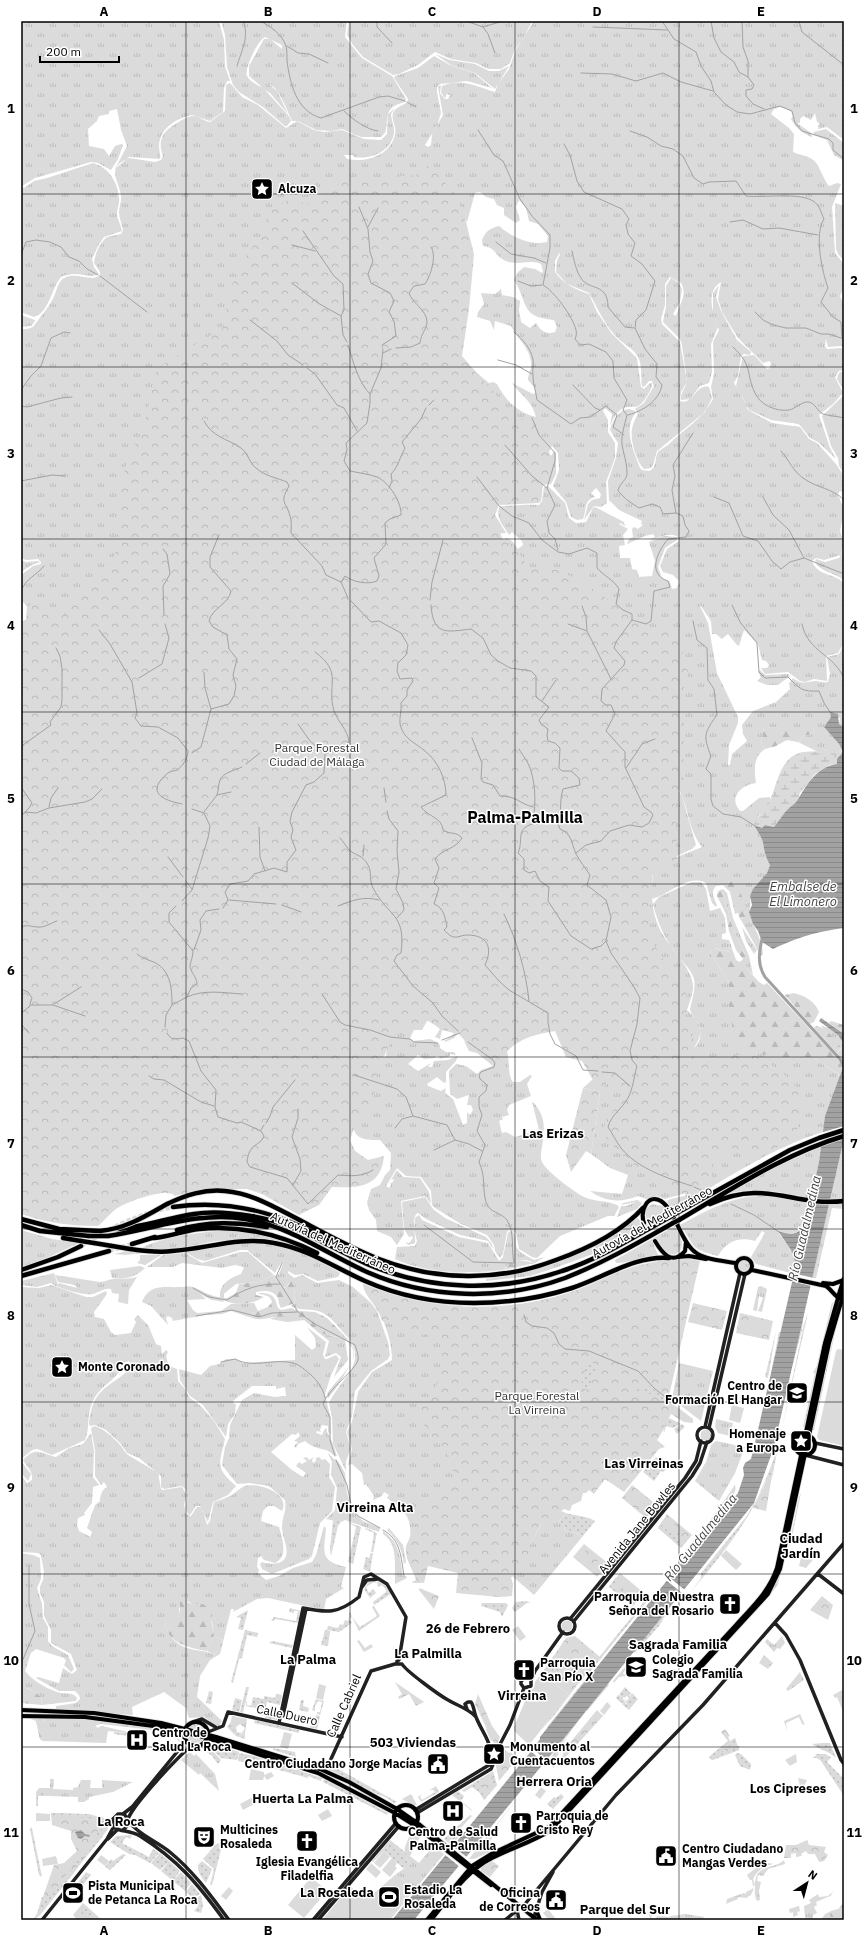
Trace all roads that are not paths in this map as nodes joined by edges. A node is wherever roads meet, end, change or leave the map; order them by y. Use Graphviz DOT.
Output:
graph roads {
  1 [pos="843,1130"];
  2 [pos="844,1136"];
  3 [pos="844,1201"];
  4 [pos="173,1207"];
  5 [pos="251,1208"];
  6 [pos="643,1208"];
  7 [pos="692,1212"];
  8 [pos="21,1219"];
  9 [pos="644,1223"];
  10 [pos="21,1225"];
  11 [pos="274,1227"];
  12 [pos="111,1230"];
  13 [pos="40,1232"];
  14 [pos="322,1232"];
  15 [pos="154,1238"];
  16 [pos="655,1241"];
  17 [pos="686,1242"];
  18 [pos="81,1244"];
  19 [pos="132,1244"];
  20 [pos="109,1251"];
  21 [pos="354,1257"];
  22 [pos="678,1257"];
  23 [pos="669,1258"];
  24 [pos="736,1265"];
  25 [pos="752,1268"];
  26 [pos="21,1270"];
  27 [pos="740,1273"];
  28 [pos="745,1274"];
  29 [pos="21,1276"];
  30 [pos="844,1280"];
  31 [pos="815,1282"];
  32 [pos="836,1283"];
  33 [pos="384,1288"];
  34 [pos="834,1292"];
  35 [pos="844,1292"];
  36 [pos="841,1298"];
  37 [pos="705,1427"];
  38 [pos="709,1428"];
  39 [pos="807,1436"];
  40 [pos="701,1441"];
  41 [pos="707,1442"];
  42 [pos="815,1443"];
  43 [pos="844,1449"];
  44 [pos="803,1455"];
  45 [pos="844,1465"];
  46 [pos="844,1543"];
  47 [pos="818,1574"];
  48 [pos="365,1580"];
  49 [pos="382,1580"];
  50 [pos="844,1594"];
  51 [pos="572,1620"];
  52 [pos="775,1623"];
  53 [pos="563,1632"];
  54 [pos="399,1664"];
  55 [pos="535,1671"];
  56 [pos="526,1678"];
  57 [pos="531,1680"];
  58 [pos="524,1688"];
  59 [pos="473,1707"];
  60 [pos="466,1708"];
  61 [pos="21,1710"];
  62 [pos="21,1716"];
  63 [pos="476,1717"];
  64 [pos="193,1722"];
  65 [pos="280,1723"];
  66 [pos="217,1728"];
  67 [pos="184,1731"];
  68 [pos="208,1735"];
  69 [pos="342,1738"];
  70 [pos="186,1741"];
  71 [pos="192,1745"];
  72 [pos="493,1753"];
  73 [pos="844,1765"];
  74 [pos="320,1770"];
  75 [pos="396,1811"];
  76 [pos="416,1811"];
  77 [pos="123,1814"];
  78 [pos="129,1820"];
  79 [pos="415,1824"];
  80 [pos="398,1825"];
  81 [pos="114,1826"];
  82 [pos="118,1830"];
  83 [pos="123,1830"];
  84 [pos="107,1839"];
  85 [pos="559,1863"];
  86 [pos="473,1868"];
  87 [pos="552,1870"];
  88 [pos="550,1876"];
  89 [pos="531,1895"];
  90 [pos="540,1896"];
  91 [pos="521,1907"];
  92 [pos="536,1910"];
  93 [pos="42,1920"];
  94 [pos="224,1920"];
  95 [pos="229,1920"];
  96 [pos="313,1920"];
  97 [pos="318,1920"];
  98 [pos="427,1920"];
  99 [pos="431,1920"];
  100 [pos="505,1920"];
  101 [pos="519,1920"];
  102 [pos="535,1920"];
  1 -- 21 [label="highway, Autovía del Mediterráneo, bridge"];
  2 -- 7 [label="highway, Autovía del Mediterráneo"];
  3 -- 7 [label="highway"];
  4 -- 5 [label="highway"];
  5 -- 14 [label="highway"];
  5 -- 21 [label="highway"];
  6 -- 9 [label="main road"];
  6 -- 14 [label="highway"];
  6 -- 17 [label="main road"];
  7 -- 11 [label="highway, Autovía del Mediterráneo, bridge"];
  8 -- 12 [label="highway, Autovía del Mediterráneo, bridge"];
  10 -- 13 [label="highway, Autovía del Mediterráneo"];
  11 -- 13 [label="highway, Autovía del Mediterráneo, bridge"];
  11 -- 15 [label="highway"];
  12 -- 14 [label="highway, bridge"];
  12 -- 21 [label="highway, Autovía del Mediterráneo, bridge"];
  13 -- 18 [label="highway"];
  15 -- 19 [label="highway"];
  15 -- 33 [label="highway"];
  16 -- 23 [label="main road"];
  17 -- 22 [label="main road"];
  17 -- 24 [label="main road"];
  18 -- 26 [label="highway"];
  18 -- 33 [label="highway, bridge"];
  20 -- 29 [label="highway"];
  22 -- 23 [label="main road"];
  22 -- 24 [label="main road"];
  23 -- 33 [label="highway"];
  24 -- 25 [label="main road"];
  24 -- 27 [label="main road"];
  25 -- 28 [label="main road"];
  25 -- 31 [label="main road"];
  27 -- 28 [label="main road"];
  27 -- 37 [label="main road"];
  28 -- 38 [label="main road"];
  30 -- 32 [label="main road"];
  30 -- 36 [label="highway"];
  31 -- 32 [label="main road"];
  31 -- 34 [label="main road"];
  32 -- 34 [label="main road"];
  34 -- 36 [label="main road"];
  35 -- 36 [label="highway"];
  36 -- 39 [label="main road"];
  37 -- 38 [label="main road"];
  37 -- 40 [label="main road"];
  38 -- 41 [label="main road"];
  39 -- 42 [label="main road"];
  39 -- 44 [label="main road"];
  39 -- 44 [label="main road"];
  40 -- 41 [label="main road"];
  40 -- 51 [label="main road, Avenida Jane Bowles"];
  41 -- 51 [label="main road, Avenida Jane Bowles"];
  42 -- 43 [label="main road"];
  42 -- 44 [label="main road"];
  44 -- 45 [label="main road"];
  44 -- 86 [label="main road"];
  46 -- 47 [label="main road"];
  47 -- 50 [label="main road"];
  47 -- 52 [label="main road"];
  48 -- 49 [label="main road"];
  48 -- 49 [label="main road"];
  48 -- 65 [label="main road"];
  49 -- 54 [label="main road"];
  51 -- 53 [label="main road"];
  51 -- 53 [label="main road"];
  52 -- 73 [label="main road"];
  52 -- 85 [label="main road"];
  53 -- 55 [label="main road"];
  54 -- 60 [label="main road"];
  54 -- 69 [label="main road, Calle Cabriel"];
  55 -- 56 [label="main road"];
  55 -- 57 [label="main road"];
  56 -- 57 [label="main road"];
  56 -- 58 [label="main road"];
  57 -- 58 [label="main road"];
  58 -- 72 [label="main road"];
  59 -- 60 [label="main road"];
  59 -- 60 [label="main road"];
  59 -- 63 [label="main road"];
  60 -- 63 [label="main road"];
  61 -- 67 [label="main road"];
  62 -- 67 [label="main road"];
  63 -- 72 [label="main road"];
  64 -- 66 [label="main road"];
  64 -- 67 [label="main road"];
  64 -- 68 [label="main road"];
  65 -- 66 [label="main road, Calle Duero"];
  65 -- 69 [label="main road, Calle Duero"];
  66 -- 68 [label="main road"];
  67 -- 68 [label="main road"];
  67 -- 70 [label="main road"];
  68 -- 71 [label="main road"];
  68 -- 74 [label="main road"];
  68 -- 75 [label="main road"];
  69 -- 74 [label="main road, Calle Cabriel"];
  70 -- 71 [label="main road"];
  70 -- 77 [label="main road"];
  71 -- 78 [label="main road"];
  72 -- 76 [label="main road"];
  72 -- 76 [label="main road"];
  74 -- 75 [label="main road"];
  75 -- 76 [label="main road"];
  75 -- 79 [label="main road"];
  75 -- 80 [label="main road"];
  76 -- 79 [label="main road"];
  77 -- 78 [label="main road"];
  77 -- 81 [label="main road"];
  78 -- 83 [label="main road"];
  78 -- 95 [label="main road"];
  79 -- 80 [label="main road"];
  79 -- 86 [label="main road"];
  80 -- 96 [label="main road"];
  80 -- 97 [label="main road"];
  81 -- 82 [label="main road"];
  81 -- 84 [label="main road"];
  82 -- 83 [label="main road"];
  82 -- 84 [label="main road"];
  83 -- 94 [label="main road"];
  84 -- 93 [label="main road"];
  85 -- 87 [label="main road"];
  85 -- 88 [label="main road"];
  86 -- 91 [label="main road"];
  86 -- 98 [label="main road"];
  86 -- 99 [label="main road"];
  87 -- 88 [label="main road"];
  87 -- 89 [label="main road"];
  88 -- 90 [label="main road"];
  89 -- 90 [label="main road"];
  89 -- 91 [label="main road"];
  90 -- 92 [label="main road"];
  91 -- 92 [label="main road"];
  91 -- 100 [label="main road"];
  91 -- 101 [label="main road"];
  91 -- 102 [label="main road"];
  92 -- 102 [label="main road"];
}
